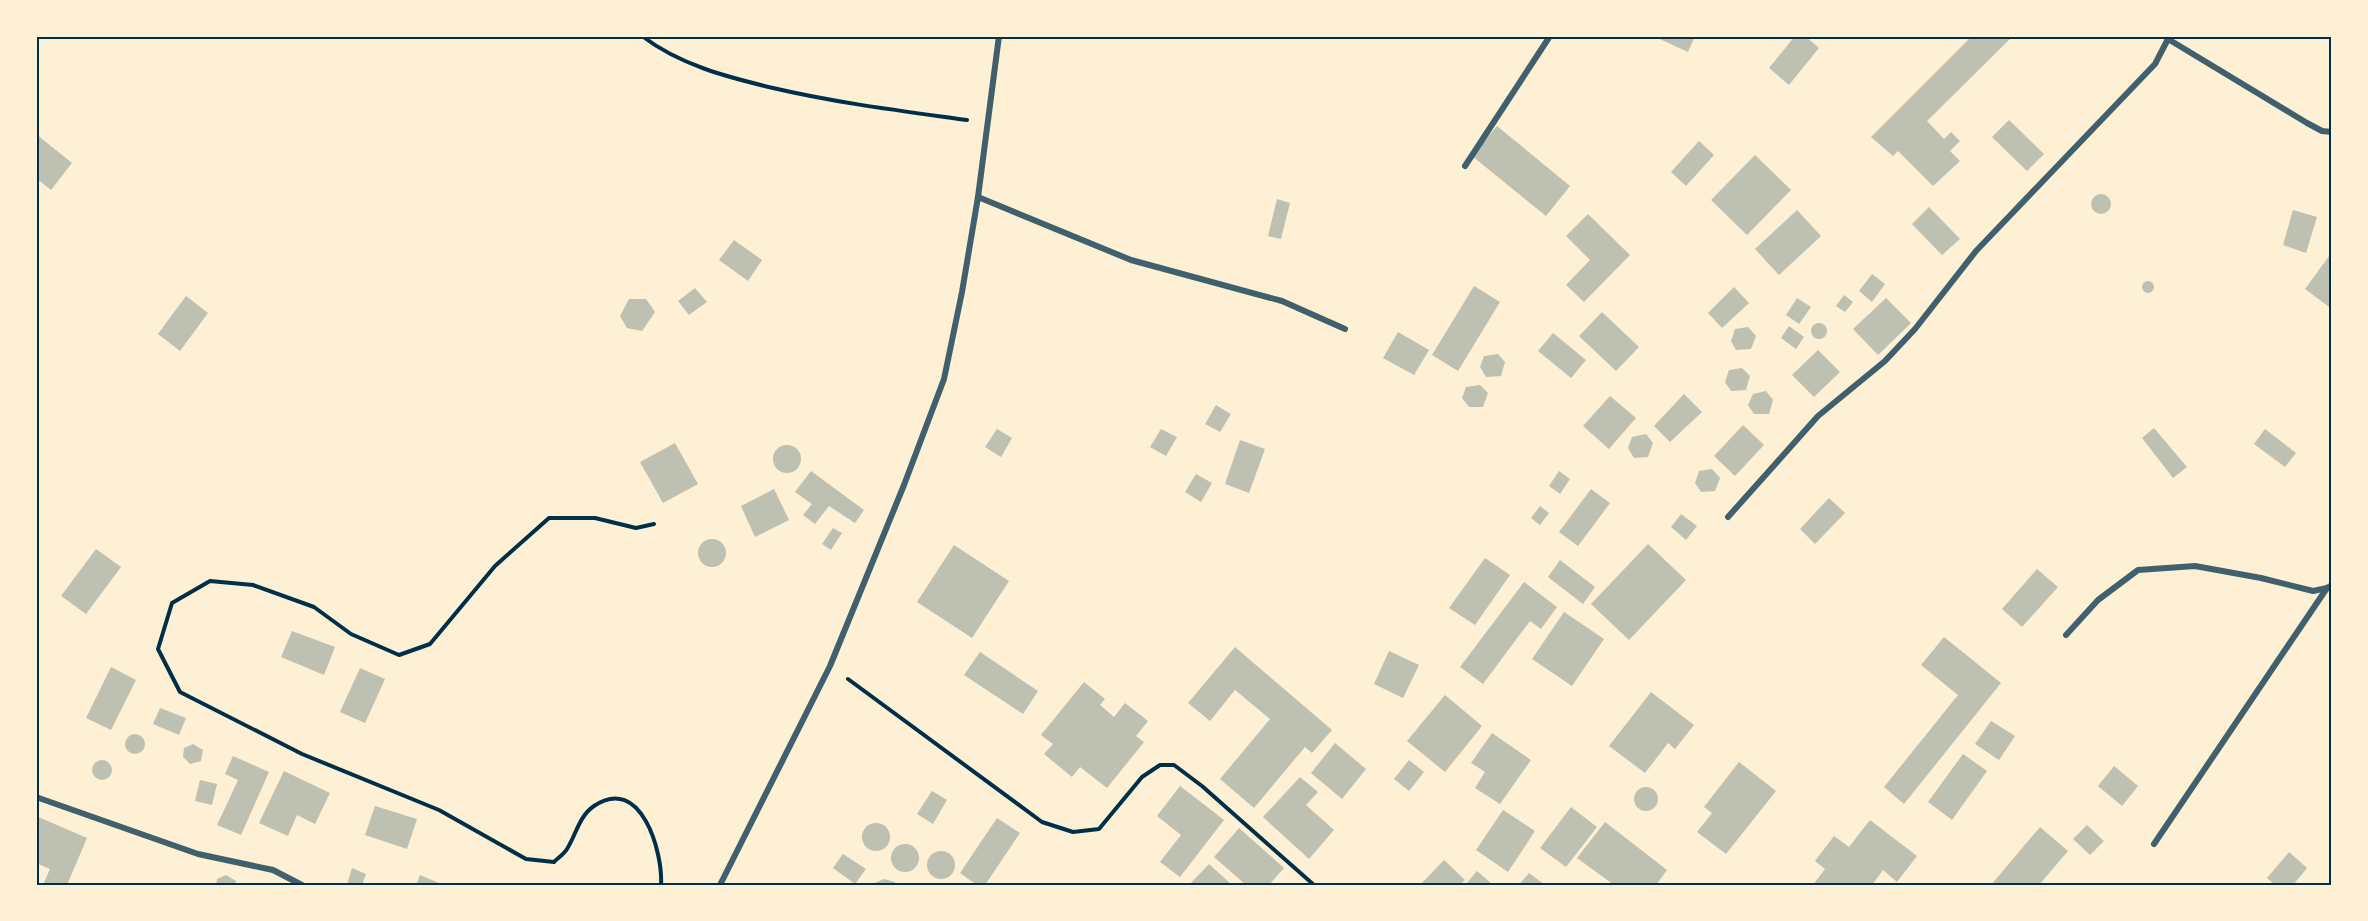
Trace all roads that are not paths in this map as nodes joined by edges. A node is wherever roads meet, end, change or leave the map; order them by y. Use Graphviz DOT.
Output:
graph roads {
  1 [pos="999,36"];
  2 [pos="1550,36"];
  3 [pos="2166,37"];
  4 [pos="2332,132"];
  5 [pos="1465,166"];
  6 [pos="978,196"];
  7 [pos="1345,329"];
  8 [pos="1728,517"];
  9 [pos="2330,587"];
  10 [pos="2066,635"];
  11 [pos="36,797"];
  12 [pos="2154,844"];
  13 [pos="302,885"];
  14 [pos="720,885"];
  1 -- 6 [label="street"];
  2 -- 5 [label="street"];
  3 -- 4 [label="street"];
  3 -- 8 [label="street"];
  6 -- 7 [label="street"];
  6 -- 14 [label="street"];
  9 -- 10 [label="street"];
  9 -- 12 [label="street"];
  11 -- 13 [label="street"];
}
